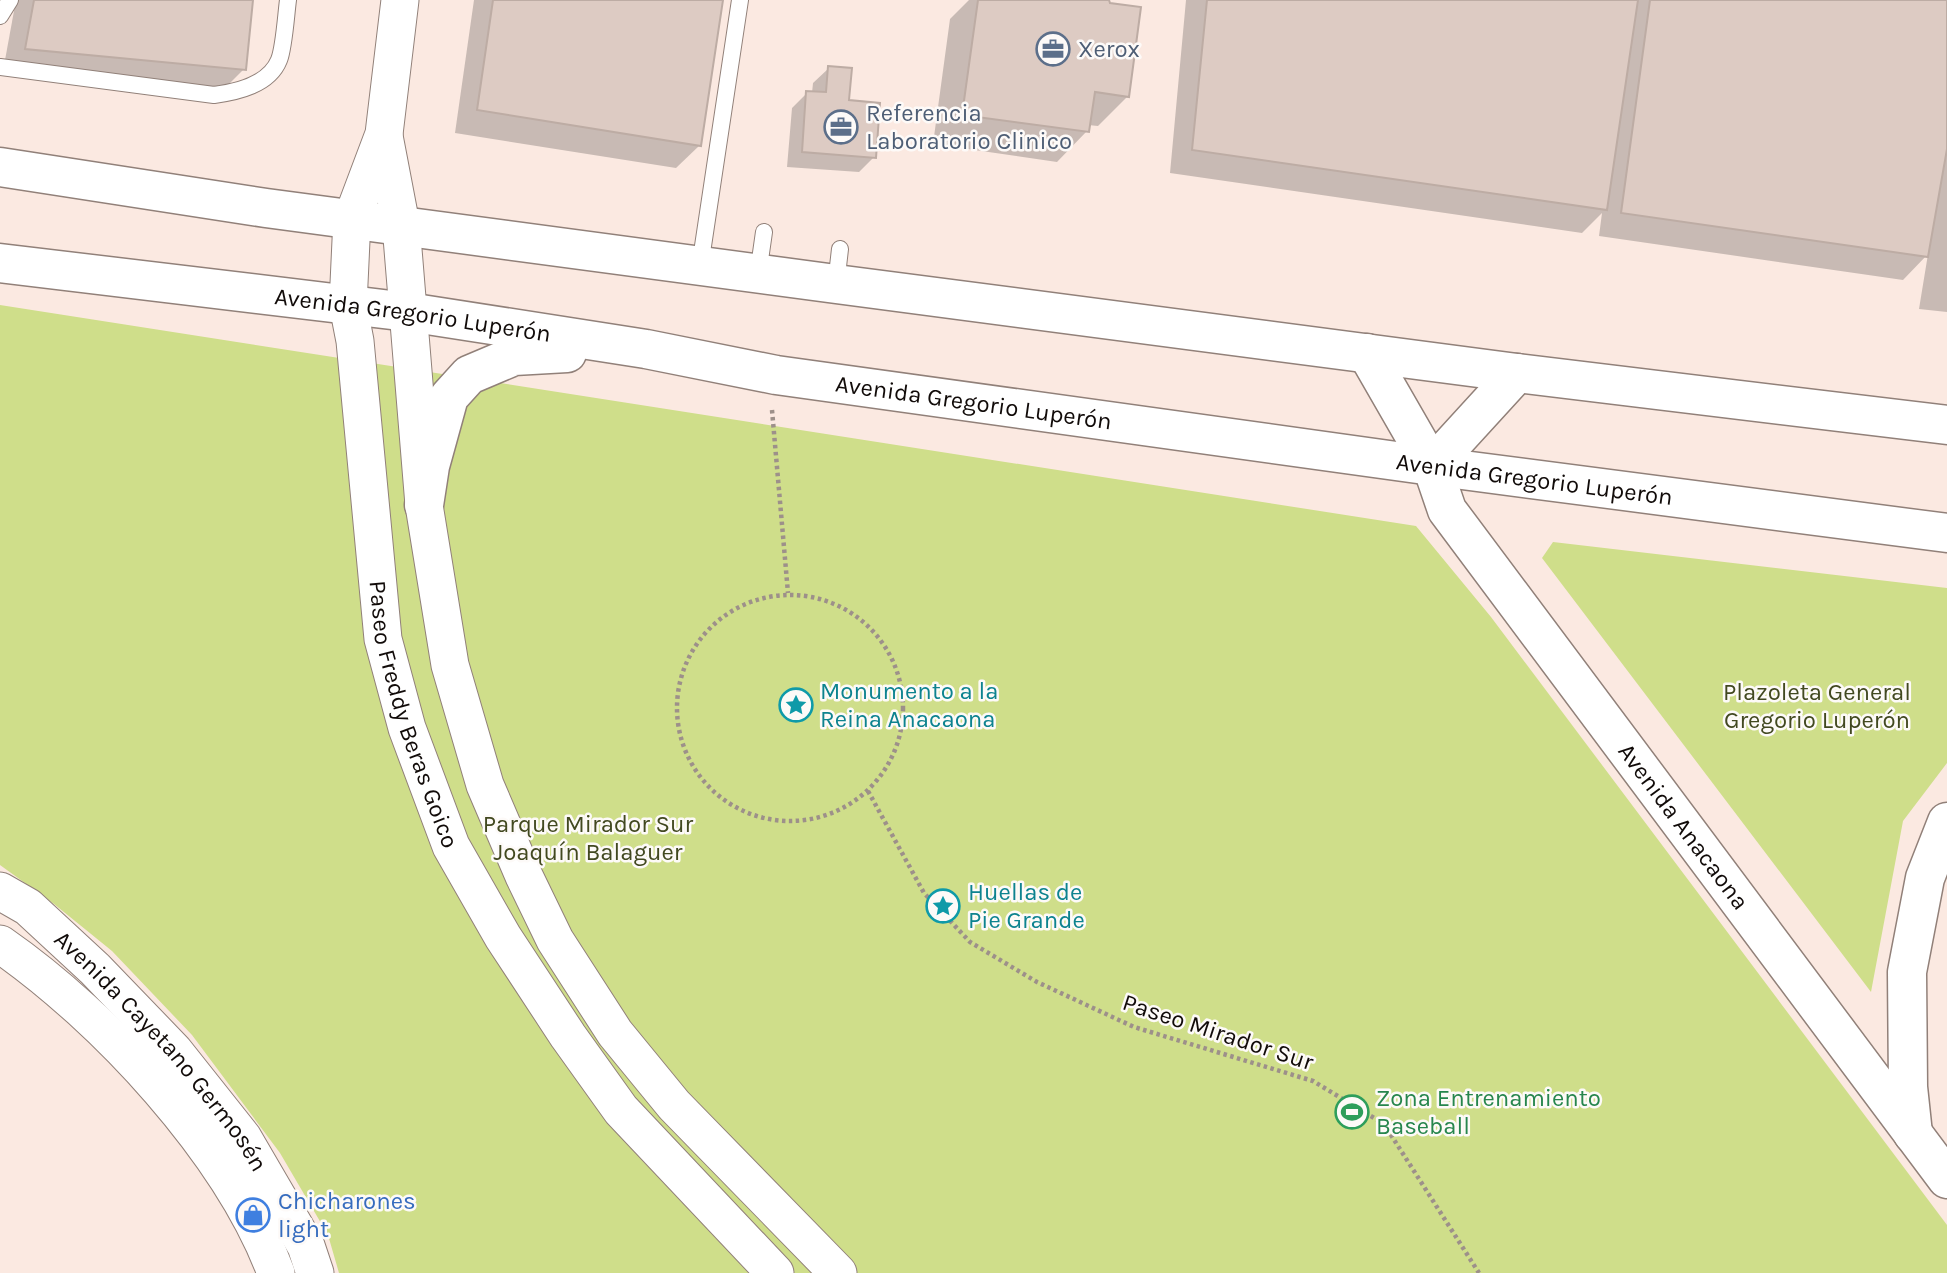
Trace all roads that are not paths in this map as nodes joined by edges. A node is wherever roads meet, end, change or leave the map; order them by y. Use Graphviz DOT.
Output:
graph roads {
  1 [pos="10,0"];
  2 [pos="288,0"];
  3 [pos="400,0"];
  4 [pos="740,0"];
  5 [pos="0,16"];
  6 [pos="0,67"];
  7 [pos="384,134"];
  8 [pos="0,167"];
  9 [pos="352,219"];
  10 [pos="401,225"];
  11 [pos="764,232"];
  12 [pos="0,263"];
  13 [pos="700,266"];
  14 [pos="758,274"];
  15 [pos="348,305"];
  16 [pos="408,312"];
  17 [pos="646,349"];
  18 [pos="1367,353"];
  19 [pos="1517,373"];
  20 [pos="1947,425"];
  21 [pos="1432,466"];
  22 [pos="424,505"];
  23 [pos="1947,533"];
  24 [pos="1947,822"];
  25 [pos="0,891"];
  26 [pos="0,944"];
  27 [pos="1913,1134"];
  28 [pos="1947,1179"];
  29 [pos="276,1273"];
  30 [pos="315,1273"];
  31 [pos="775,1273"];
  32 [pos="838,1273"];
  1 -- 5 [label="lane"];
  2 -- 6 [label="lane"];
  3 -- 7 [label="street, Paseo Freddy Beras Goico"];
  4 -- 13 [label="lane"];
  7 -- 9 [label="street, Paseo Freddy Beras Goico"];
  7 -- 10 [label="street, Paseo Freddy Beras Goico"];
  8 -- 9 [label="main road"];
  9 -- 10 [label="main road"];
  9 -- 15 [label="street, Paseo Freddy Beras Goico"];
  10 -- 13 [label="main road"];
  10 -- 16 [label="street, Paseo Freddy Beras Goico"];
  11 -- 14 [label="lane"];
  12 -- 15 [label="main road, Avenida Gregorio Luperón"];
  13 -- 14 [label="main road"];
  14 -- 18 [label="main road"];
  15 -- 16 [label="main road, Avenida Gregorio Luperón"];
  15 -- 31 [label="street, Paseo Freddy Beras Goico"];
  16 -- 17 [label="main road, Avenida Gregorio Luperón"];
  16 -- 22 [label="street, Paseo Freddy Beras Goico"];
  17 -- 21 [label="main road, Avenida Gregorio Luperón"];
  17 -- 22 [label="main road"];
  18 -- 19 [label="main road"];
  18 -- 21 [label="main road, Avenida Anacaona"];
  19 -- 20 [label="main road"];
  19 -- 21 [label="main road"];
  21 -- 23 [label="main road, Avenida Gregorio Luperón"];
  21 -- 27 [label="main road, Avenida Anacaona"];
  22 -- 32 [label="street, Paseo Freddy Beras Goico"];
  24 -- 27 [label="main road"];
  25 -- 30 [label="street, Avenida Cayetano Germosén"];
  26 -- 29 [label="street, Avenida Cayetano Germosén"];
  27 -- 28 [label="main road, Avenida Anacaona"];
}
